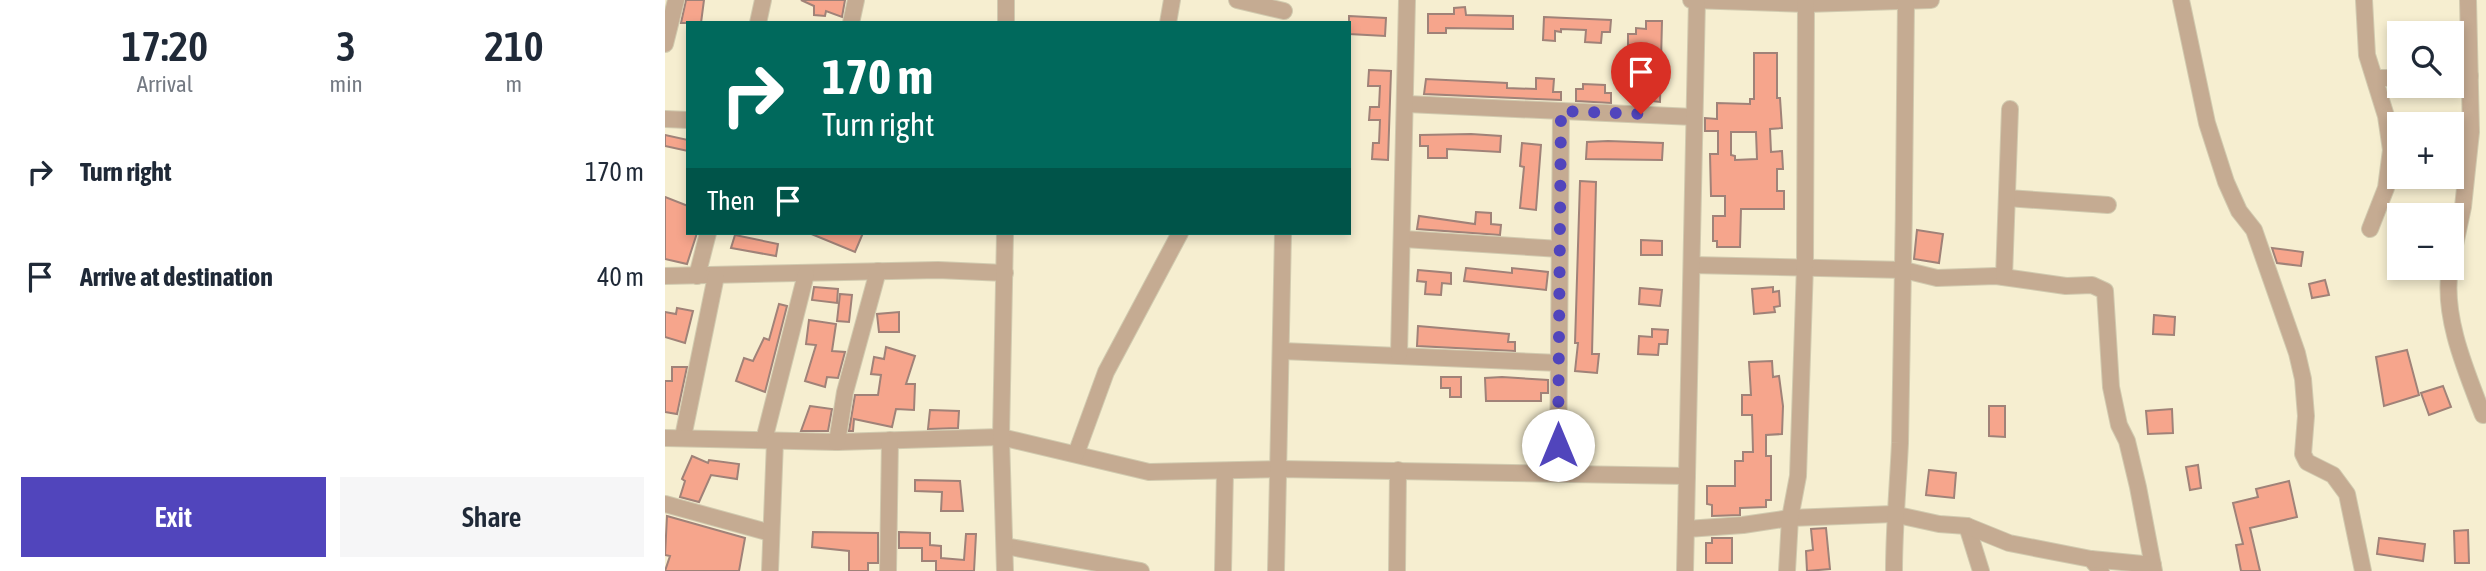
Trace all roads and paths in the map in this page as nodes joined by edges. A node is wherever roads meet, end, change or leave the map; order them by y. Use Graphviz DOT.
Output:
graph roads {
  1 [pos="676,0"];
  2 [pos="763,0"];
  3 [pos="856,0"];
  4 [pos="1006,0"];
  5 [pos="1172,0"];
  6 [pos="1237,0"];
  7 [pos="1407,0"];
  8 [pos="1691,0"];
  9 [pos="1697,0"];
  10 [pos="1931,0"];
  11 [pos="2181,0"];
  12 [pos="2364,0"];
  13 [pos="2468,0"];
  14 [pos="1906,1"];
  15 [pos="1806,2"];
  16 [pos="1284,11"];
  17 [pos="758,21"];
  18 [pos="851,21"];
  19 [pos="1006,21"];
  20 [pos="1168,21"];
  21 [pos="665,44"];
  22 [pos="2464,76"];
  23 [pos="2470,76"];
  24 [pos="2377,78"];
  25 [pos="2387,78"];
  26 [pos="1407,104"];
  27 [pos="2010,109"];
  28 [pos="1561,111"];
  29 [pos="1693,117"];
  30 [pos="665,119"];
  31 [pos="686,120"];
  32 [pos="2478,131"];
  33 [pos="2007,198"];
  34 [pos="2464,203"];
  35 [pos="2108,205"];
  36 [pos="2370,229"];
  37 [pos="707,235"];
  38 [pos="1005,235"];
  39 [pos="1179,235"];
  40 [pos="1283,235"];
  41 [pos="1404,239"];
  42 [pos="1560,249"];
  43 [pos="1692,265"];
  44 [pos="1805,265"];
  45 [pos="1904,270"];
  46 [pos="878,271"];
  47 [pos="1005,273"];
  48 [pos="806,274"];
  49 [pos="665,276"];
  50 [pos="697,276"];
  51 [pos="716,276"];
  52 [pos="2004,277"];
  53 [pos="2451,280"];
  54 [pos="1282,351"];
  55 [pos="1399,354"];
  56 [pos="1559,363"];
  57 [pos="2485,416"];
  58 [pos="684,437"];
  59 [pos="1002,437"];
  60 [pos="665,438"];
  61 [pos="769,440"];
  62 [pos="890,440"];
  63 [pos="837,442"];
  64 [pos="1076,454"];
  65 [pos="1279,469"];
  66 [pos="1398,470"];
  67 [pos="1225,471"];
  68 [pos="1558,472"];
  69 [pos="1688,475"];
  70 [pos="665,505"];
  71 [pos="1893,514"];
  72 [pos="1790,518"];
  73 [pos="1967,526"];
  74 [pos="1687,528"];
  75 [pos="771,533"];
  76 [pos="1005,546"];
  77 [pos="2096,565"];
  78 [pos="2154,568"];
  79 [pos="770,571"];
  80 [pos="888,571"];
  81 [pos="1005,571"];
  82 [pos="1141,571"];
  83 [pos="1223,571"];
  84 [pos="1276,571"];
  85 [pos="1397,571"];
  86 [pos="1685,571"];
  87 [pos="1787,571"];
  88 [pos="1894,571"];
  89 [pos="1981,571"];
  90 [pos="2363,571"];
  1 -- 21 [label="street"];
  2 -- 17 [label="street"];
  3 -- 18 [label="street"];
  4 -- 19 [label="street"];
  5 -- 20 [label="street"];
  6 -- 16 [label="street"];
  7 -- 26 [label="street"];
  8 -- 9 [label="street"];
  9 -- 15 [label="street"];
  9 -- 29 [label="street"];
  10 -- 14 [label="street"];
  11 -- 90 [label="street"];
  12 -- 24 [label="street"];
  13 -- 23 [label="street"];
  14 -- 15 [label="street"];
  14 -- 45 [label="street"];
  15 -- 44 [label="street"];
  22 -- 23 [label="street"];
  23 -- 32 [label="street"];
  24 -- 25 [label="street"];
  24 -- 36 [label="street"];
  26 -- 28 [label="street"];
  26 -- 41 [label="street"];
  27 -- 33 [label="street"];
  28 -- 29 [label="street"];
  28 -- 42 [label="street"];
  29 -- 43 [label="street"];
  30 -- 31 [label="street"];
  32 -- 34 [label="street"];
  33 -- 35 [label="street"];
  33 -- 52 [label="street"];
  37 -- 50 [label="street"];
  38 -- 47 [label="street"];
  39 -- 64 [label="street"];
  40 -- 54 [label="street"];
  41 -- 42 [label="street"];
  41 -- 55 [label="street"];
  42 -- 56 [label="street"];
  43 -- 44 [label="street"];
  43 -- 69 [label="street"];
  44 -- 45 [label="street"];
  44 -- 72 [label="street"];
  45 -- 52 [label="street"];
  45 -- 71 [label="street"];
  46 -- 47 [label="street"];
  46 -- 48 [label="street"];
  46 -- 63 [label="street"];
  47 -- 59 [label="street"];
  48 -- 51 [label="street"];
  48 -- 61 [label="street"];
  49 -- 50 [label="street"];
  50 -- 51 [label="street"];
  51 -- 58 [label="street"];
  52 -- 78 [label="street"];
  53 -- 57 [label="street"];
  54 -- 55 [label="street"];
  54 -- 65 [label="street"];
  55 -- 56 [label="street"];
  56 -- 68 [label="street"];
  58 -- 60 [label="street"];
  58 -- 61 [label="street"];
  59 -- 62 [label="street"];
  59 -- 64 [label="street"];
  59 -- 76 [label="street"];
  61 -- 63 [label="street"];
  61 -- 75 [label="street"];
  62 -- 63 [label="street"];
  62 -- 80 [label="street"];
  64 -- 67 [label="street"];
  65 -- 66 [label="street"];
  65 -- 67 [label="street"];
  65 -- 84 [label="street"];
  66 -- 68 [label="street"];
  66 -- 85 [label="street"];
  67 -- 83 [label="street"];
  68 -- 69 [label="street"];
  69 -- 74 [label="street"];
  70 -- 75 [label="street"];
  71 -- 72 [label="street"];
  71 -- 73 [label="street"];
  71 -- 88 [label="street"];
  72 -- 74 [label="street"];
  72 -- 87 [label="street"];
  73 -- 77 [label="street"];
  73 -- 89 [label="street"];
  74 -- 86 [label="street"];
  75 -- 79 [label="street"];
  76 -- 81 [label="street"];
  76 -- 82 [label="street"];
  77 -- 78 [label="street"];
}
